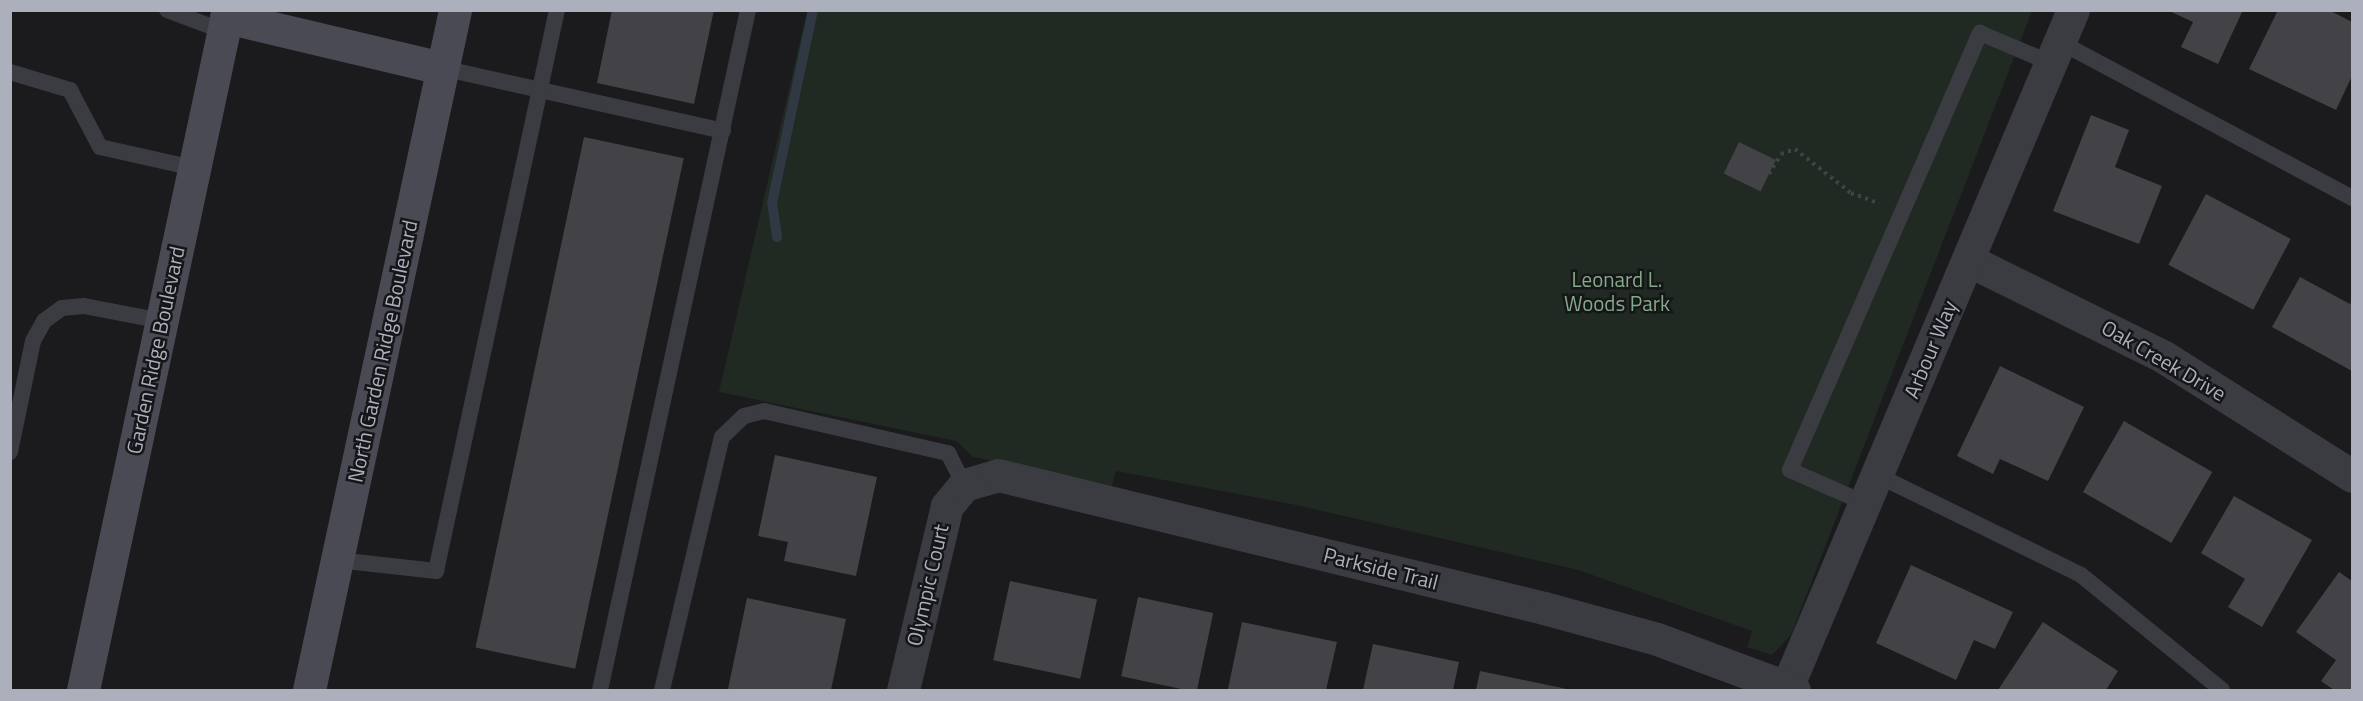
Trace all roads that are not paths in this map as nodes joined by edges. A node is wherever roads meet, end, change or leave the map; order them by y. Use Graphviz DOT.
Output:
graph roads {
  1 [pos="168,10"];
  2 [pos="454,10"];
  3 [pos="557,10"];
  4 [pos="748,10"];
  5 [pos="2073,10"];
  6 [pos="226,19"];
  7 [pos="2055,53"];
  8 [pos="442,68"];
  9 [pos="10,72"];
  10 [pos="540,91"];
  11 [pos="723,131"];
  12 [pos="194,168"];
  13 [pos="2352,198"];
  14 [pos="1968,260"];
  15 [pos="162,321"];
  16 [pos="10,453"];
  17 [pos="2352,476"];
  18 [pos="963,485"];
  19 [pos="1871,489"];
  20 [pos="337,560"];
  21 [pos="1790,689"];
  22 [pos="83,690"];
  23 [pos="309,690"];
  24 [pos="600,690"];
  25 [pos="662,690"];
  26 [pos="903,690"];
  27 [pos="2222,690"];
  1 -- 6 [label="lane"];
  2 -- 8 [label="main road, North Garden Ridge Boulevard"];
  3 -- 10 [label="lane"];
  4 -- 11 [label="lane"];
  5 -- 7 [label="street, Arbour Way"];
  6 -- 8 [label="main road"];
  6 -- 12 [label="main road, Garden Ridge Boulevard"];
  7 -- 13 [label="lane"];
  7 -- 14 [label="street, Arbour Way"];
  7 -- 19 [label="lane"];
  8 -- 10 [label="lane"];
  8 -- 20 [label="main road, North Garden Ridge Boulevard"];
  9 -- 12 [label="lane"];
  10 -- 11 [label="lane"];
  10 -- 20 [label="lane"];
  11 -- 24 [label="lane"];
  12 -- 15 [label="main road, Garden Ridge Boulevard"];
  14 -- 17 [label="street, Oak Creek Drive"];
  14 -- 19 [label="street, Arbour Way"];
  15 -- 16 [label="lane"];
  15 -- 22 [label="main road, Garden Ridge Boulevard"];
  18 -- 21 [label="street, Parkside Trail"];
  18 -- 25 [label="lane"];
  18 -- 26 [label="street, Olympic Court"];
  19 -- 21 [label="street, Arbour Way"];
  19 -- 27 [label="lane"];
  20 -- 23 [label="main road, North Garden Ridge Boulevard"];
}
